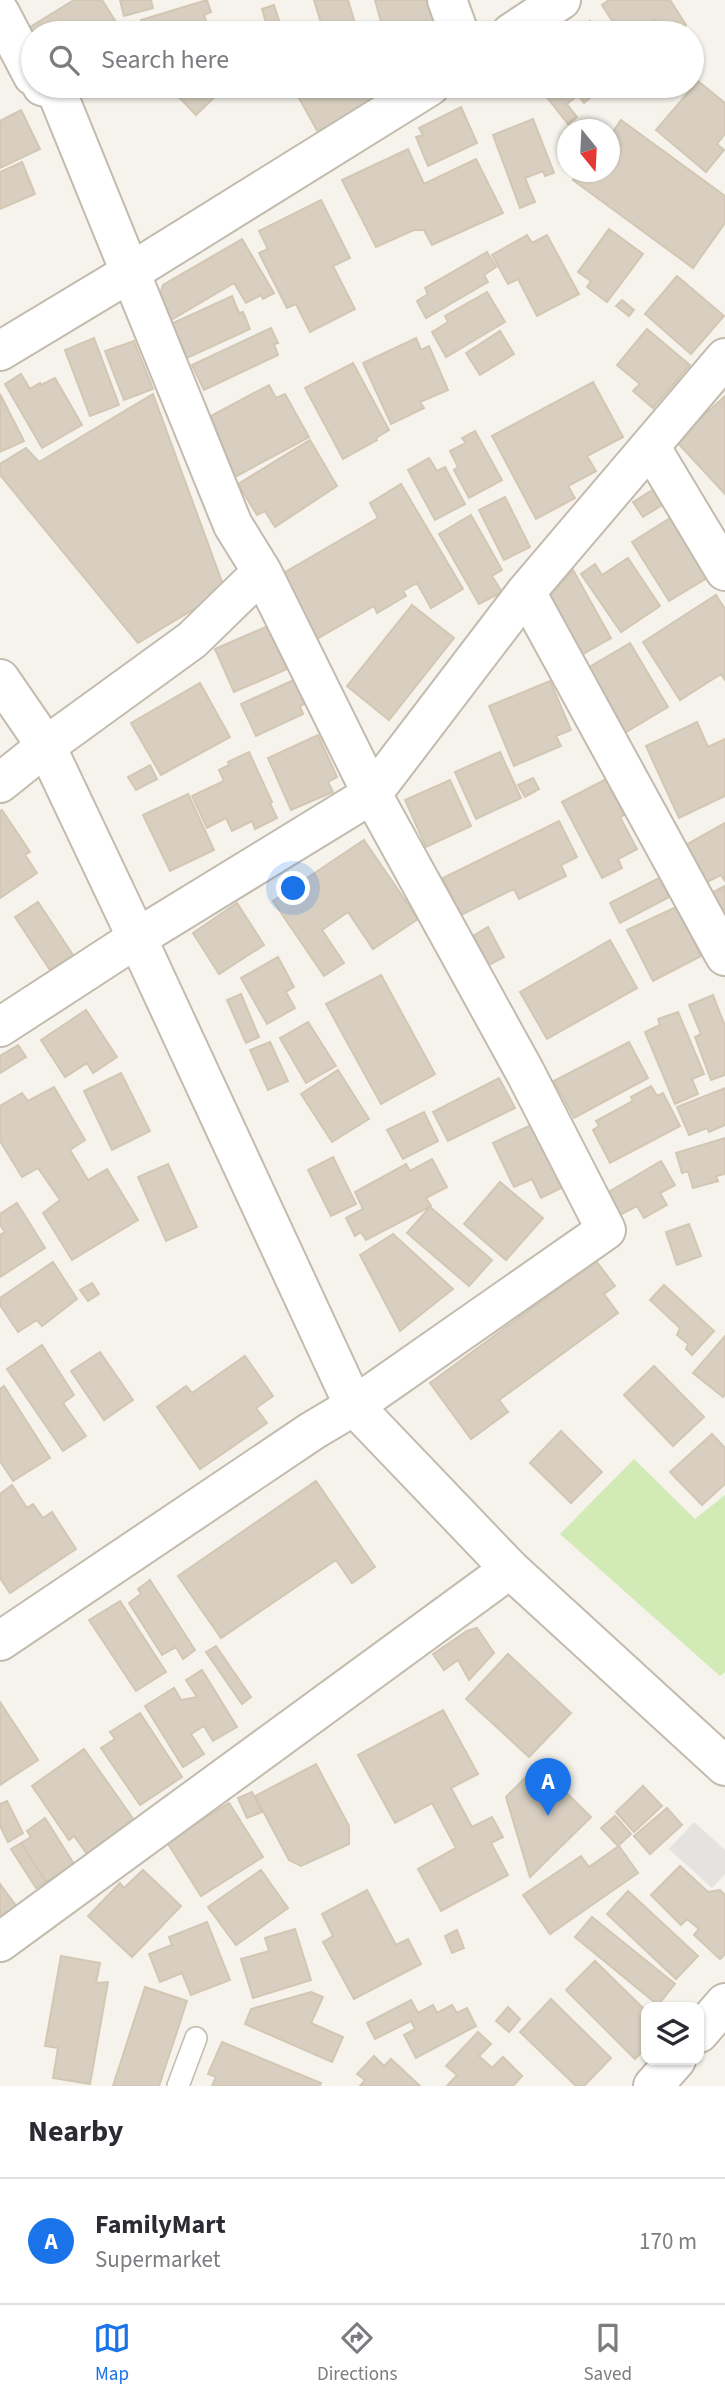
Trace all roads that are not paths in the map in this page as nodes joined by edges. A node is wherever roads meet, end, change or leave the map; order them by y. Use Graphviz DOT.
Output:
graph roads {
  1 [pos="447,0"];
  2 [pos="561,0"];
  3 [pos="0,13"];
  4 [pos="454,21"];
  5 [pos="529,21"];
  6 [pos="21,53"];
  7 [pos="58,98"];
  8 [pos="411,98"];
  9 [pos="131,272"];
  10 [pos="0,351"];
  11 [pos="725,358"];
  12 [pos="650,446"];
  13 [pos="725,571"];
  14 [pos="262,572"];
  15 [pos="527,592"];
  16 [pos="0,679"];
  17 [pos="46,746"];
  18 [pos="0,783"];
  19 [pos="372,794"];
  20 [pos="138,938"];
  21 [pos="725,956"];
  22 [pos="0,1027"];
  23 [pos="354,1406"];
  24 [pos="510,1569"];
  25 [pos="0,1641"];
  26 [pos="725,1766"];
  27 [pos="0,1942"];
  28 [pos="725,2003"];
  29 [pos="704,2027"];
  30 [pos="196,2038"];
  31 [pos="672,2065"];
  32 [pos="178,2086"];
  33 [pos="653,2086"];
  1 -- 4 [label="street"];
  2 -- 5 [label="street"];
  3 -- 6 [label="street"];
  7 -- 9 [label="street"];
  8 -- 9 [label="street"];
  9 -- 10 [label="street"];
  9 -- 14 [label="street"];
  11 -- 12 [label="street"];
  12 -- 13 [label="street"];
  12 -- 15 [label="street"];
  14 -- 17 [label="street"];
  14 -- 19 [label="street"];
  15 -- 19 [label="street"];
  15 -- 21 [label="street"];
  16 -- 17 [label="street"];
  17 -- 18 [label="street"];
  17 -- 20 [label="street"];
  19 -- 20 [label="street"];
  19 -- 23 [label="street"];
  20 -- 22 [label="street"];
  20 -- 23 [label="street"];
  23 -- 24 [label="street"];
  23 -- 25 [label="street"];
  24 -- 26 [label="street"];
  24 -- 27 [label="street"];
  28 -- 29 [label="street"];
  30 -- 32 [label="lane"];
  31 -- 33 [label="street"];
}
